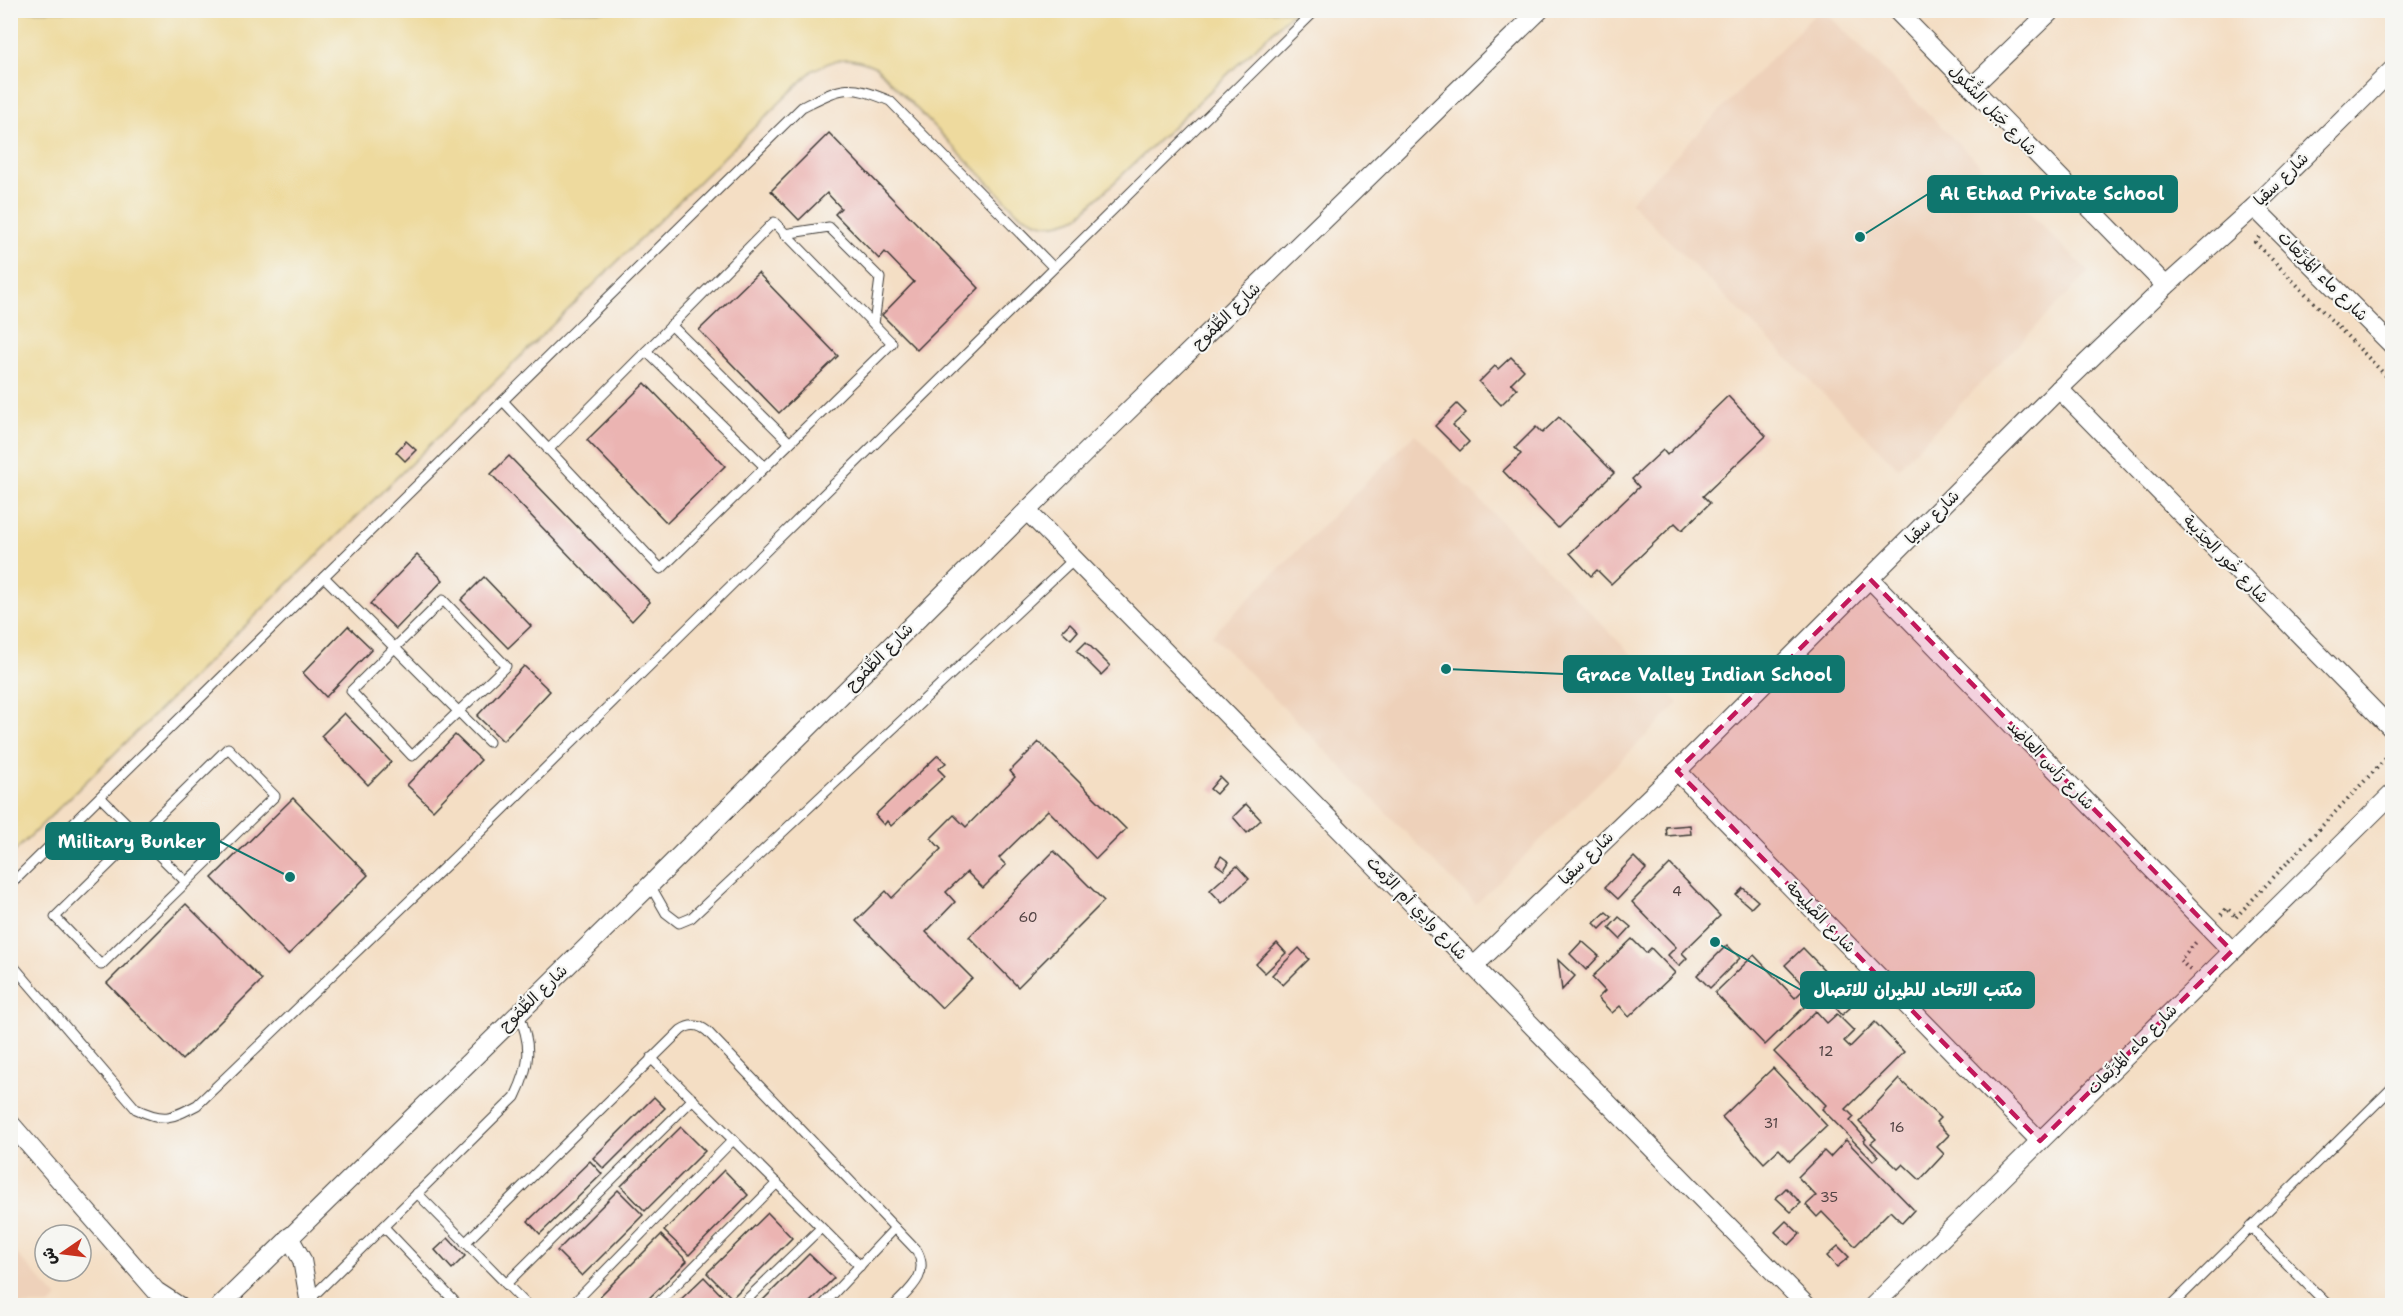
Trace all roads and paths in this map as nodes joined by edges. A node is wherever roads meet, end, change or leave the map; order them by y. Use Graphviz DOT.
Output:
graph roads {
  1 [pos="1316,10"];
  2 [pos="1540,10"];
  3 [pos="1896,10"];
  4 [pos="2052,10"];
  5 [pos="2392,70"];
  6 [pos="1972,87"];
  7 [pos="2254,207"];
  8 [pos="2271,224"];
  9 [pos="784,234"];
  10 [pos="1053,267"];
  11 [pos="2166,286"];
  12 [pos="874,324"];
  13 [pos="671,325"];
  14 [pos="2392,345"];
  15 [pos="646,351"];
  16 [pos="2392,382"];
  17 [pos="2059,389"];
  18 [pos="503,401"];
  19 [pos="789,442"];
  20 [pos="548,450"];
  21 [pos="765,467"];
  22 [pos="1027,511"];
  23 [pos="1073,560"];
  24 [pos="324,577"];
  25 [pos="1870,579"];
  26 [pos="394,648"];
  27 [pos="458,712"];
  28 [pos="2392,729"];
  29 [pos="489,742"];
  30 [pos="2392,752"];
  31 [pos="1677,771"];
  32 [pos="2392,794"];
  33 [pos="100,797"];
  34 [pos="139,835"];
  35 [pos="186,882"];
  36 [pos="10,885"];
  37 [pos="650,885"];
  38 [pos="2236,917"];
  39 [pos="2232,951"];
  40 [pos="10,962"];
  41 [pos="1474,966"];
  42 [pos="518,1012"];
  43 [pos="651,1058"];
  44 [pos="2392,1088"];
  45 [pos="693,1099"];
  46 [pos="10,1123"];
  47 [pos="733,1140"];
  48 [pos="2040,1141"];
  49 [pos="777,1183"];
  50 [pos="417,1193"];
  51 [pos="384,1227"];
  52 [pos="2250,1227"];
  53 [pos="821,1228"];
  54 [pos="895,1228"];
  55 [pos="289,1237"];
  56 [pos="465,1243"];
  57 [pos="860,1266"];
  58 [pos="506,1284"];
  59 [pos="157,1298"];
  60 [pos="306,1302"];
  61 [pos="179,1305"];
  62 [pos="220,1305"];
  63 [pos="459,1305"];
  64 [pos="528,1305"];
  65 [pos="570,1305"];
  66 [pos="655,1305"];
  67 [pos="740,1305"];
  68 [pos="822,1305"];
  69 [pos="894,1305"];
  70 [pos="1807,1305"];
  71 [pos="1873,1305"];
  72 [pos="2171,1305"];
  73 [pos="2329,1305"];
  1 -- 10 [label="lane"];
  2 -- 22 [label="street, شارع الطُّمُوح"];
  3 -- 6 [label="street, شارع جَبَل الشُّكُول"];
  4 -- 6 [label="street"];
  5 -- 7 [label="street, شارع سقيا"];
  6 -- 11 [label="street, شارع جَبَل الشُّكُول"];
  7 -- 8 [label="street, شارع ماء المُرَبَّعات"];
  7 -- 11 [label="street, شارع سقيا"];
  8 -- 14 [label="street, شارع ماء المُرَبَّعات"];
  8 -- 16 [label="path"];
  9 -- 12 [label="lane"];
  9 -- 12 [label="lane"];
  9 -- 13 [label="lane"];
  10 -- 18 [label="lane"];
  10 -- 40 [label="lane"];
  11 -- 17 [label="street, شارع سقيا"];
  12 -- 19 [label="lane"];
  13 -- 15 [label="lane"];
  13 -- 19 [label="lane"];
  15 -- 20 [label="lane"];
  15 -- 21 [label="lane"];
  17 -- 25 [label="street, شارع سقيا"];
  17 -- 28 [label="street, شارع خُور الحِدَيبة"];
  18 -- 20 [label="lane"];
  18 -- 24 [label="lane"];
  19 -- 21 [label="lane"];
  20 -- 21 [label="lane"];
  22 -- 23 [label="street, شارع وادِي أم الرِّمث"];
  22 -- 37 [label="street, شارع الطُّمُوح"];
  23 -- 37 [label="lane"];
  23 -- 41 [label="street, شارع وادِي أم الرِّمث"];
  24 -- 26 [label="lane"];
  24 -- 33 [label="lane"];
  25 -- 31 [label="street, شارع سقيا"];
  25 -- 39 [label="street, شارع رَأس العاضِد"];
  26 -- 27 [label="lane"];
  26 -- 27 [label="lane"];
  26 -- 27 [label="lane"];
  27 -- 29 [label="lane"];
  30 -- 38 [label="path"];
  31 -- 41 [label="street, شارع سقيا"];
  31 -- 48 [label="street, شارع الصَّلِيحة"];
  32 -- 39 [label="street, شارع ماء المُرَبَّعات"];
  33 -- 34 [label="lane"];
  33 -- 36 [label="lane"];
  34 -- 35 [label="lane"];
  34 -- 35 [label="lane"];
  34 -- 35 [label="lane"];
  37 -- 42 [label="street, شارع الطُّمُوح"];
  39 -- 48 [label="street, شارع ماء المُرَبَّعات"];
  41 -- 70 [label="street, شارع وادِي أم الرِّمث"];
  42 -- 50 [label="lane"];
  42 -- 55 [label="street, شارع الطُّمُوح"];
  43 -- 45 [label="lane"];
  43 -- 54 [label="lane"];
  43 -- 56 [label="lane"];
  44 -- 52 [label="lane"];
  45 -- 47 [label="lane"];
  45 -- 58 [label="lane"];
  46 -- 59 [label="street"];
  47 -- 49 [label="lane"];
  47 -- 65 [label="lane"];
  48 -- 71 [label="street, شارع ماء المُرَبَّعات"];
  49 -- 53 [label="lane"];
  49 -- 66 [label="lane"];
  50 -- 51 [label="lane"];
  50 -- 56 [label="lane"];
  51 -- 60 [label="lane"];
  51 -- 63 [label="lane"];
  52 -- 72 [label="lane"];
  52 -- 73 [label="lane"];
  53 -- 57 [label="lane"];
  53 -- 67 [label="lane"];
  54 -- 57 [label="lane"];
  54 -- 69 [label="lane"];
  55 -- 60 [label="street"];
  55 -- 62 [label="street, شارع الطُّمُوح"];
  56 -- 58 [label="lane"];
  57 -- 68 [label="lane"];
  58 -- 64 [label="lane"];
  59 -- 61 [label="street"];
}
